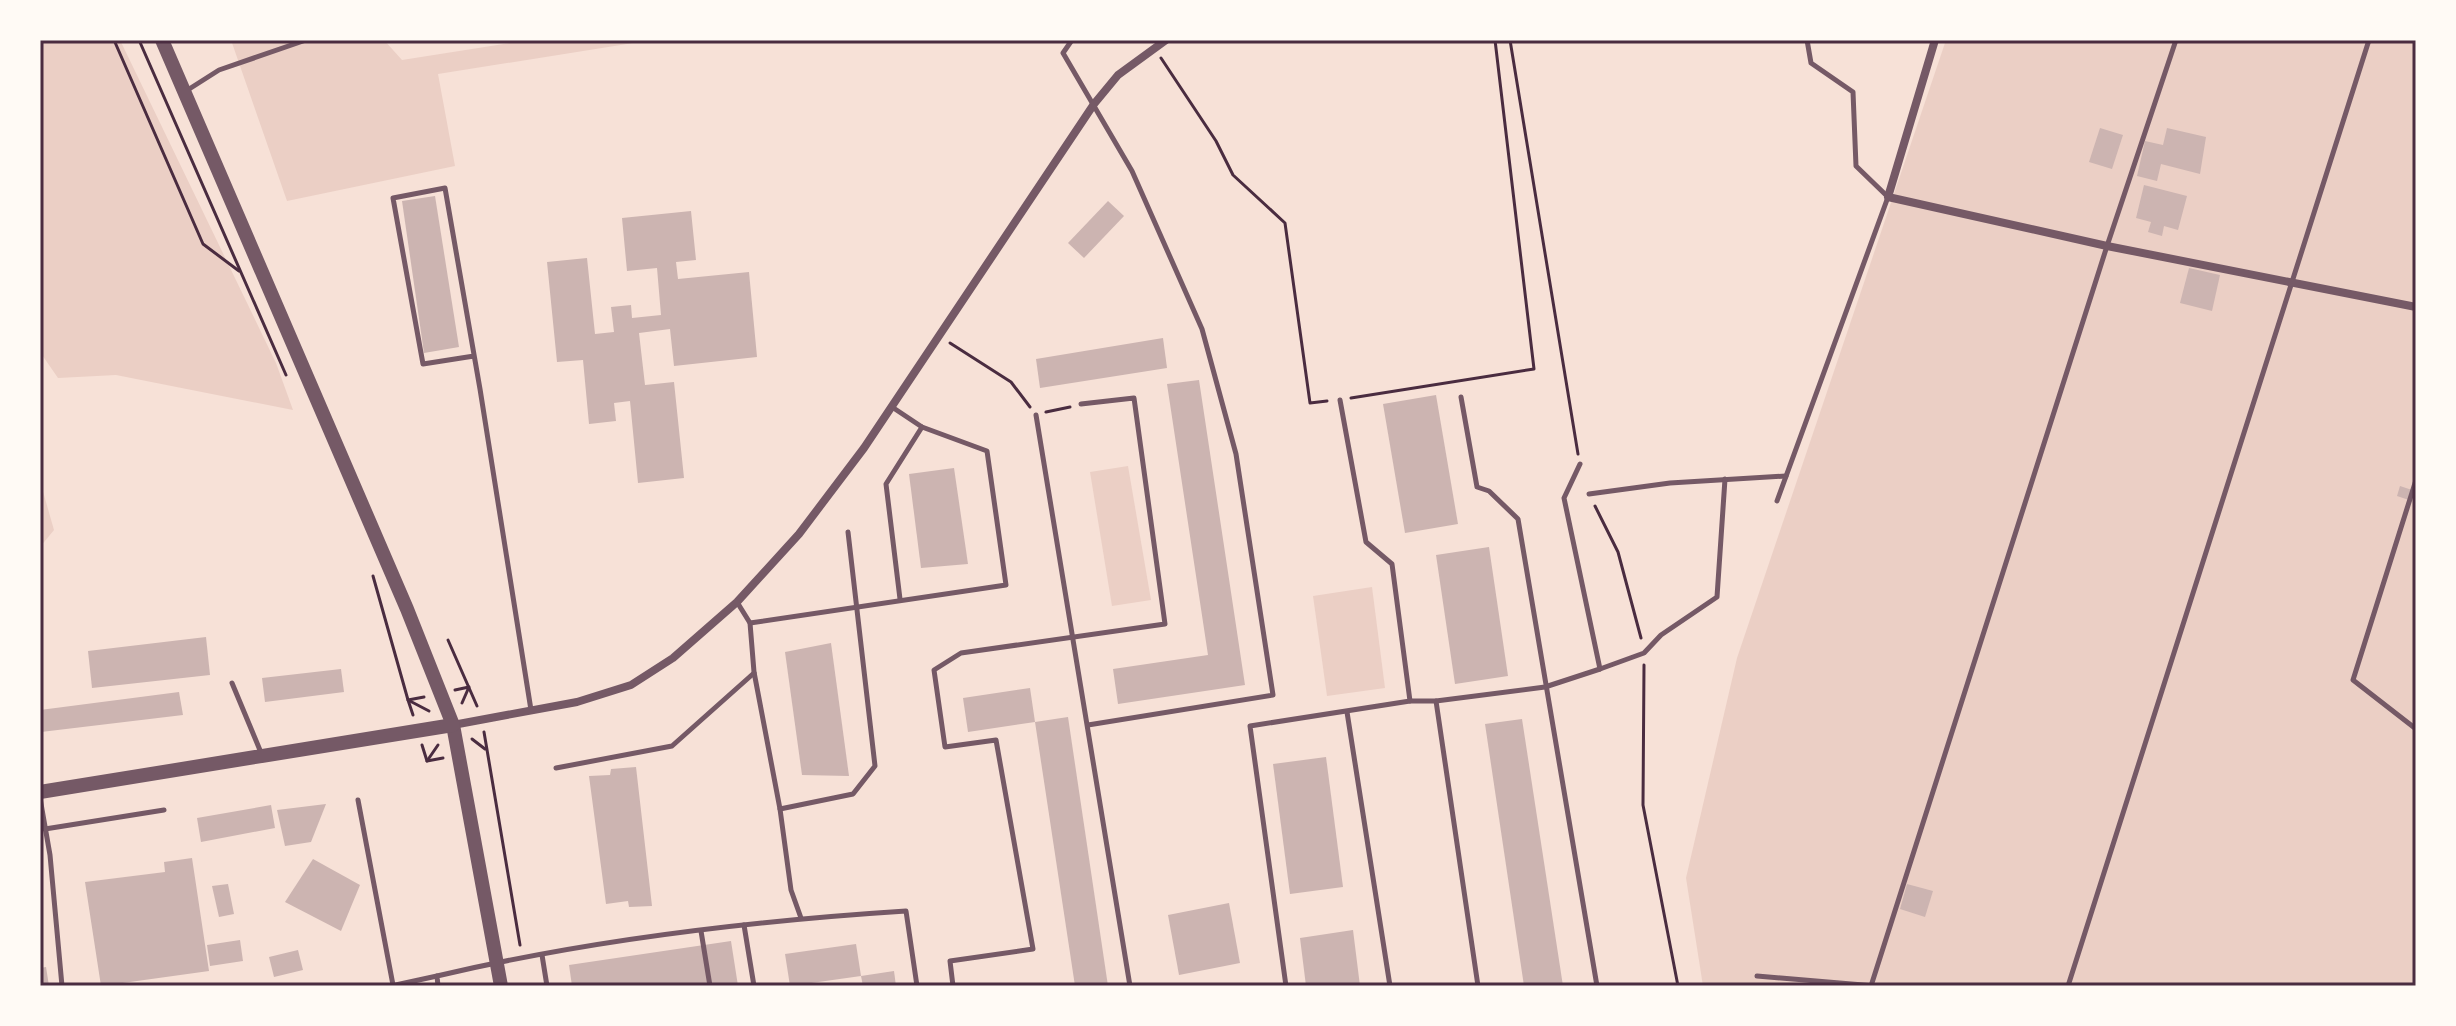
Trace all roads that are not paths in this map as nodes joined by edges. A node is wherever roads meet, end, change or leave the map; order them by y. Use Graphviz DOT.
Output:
graph roads {
  1 [pos="162,40"];
  2 [pos="306,40"];
  3 [pos="1072,40"];
  4 [pos="1166,40"];
  5 [pos="1807,40"];
  6 [pos="1935,40"];
  7 [pos="2176,40"];
  8 [pos="2369,40"];
  9 [pos="185,92"];
  10 [pos="1094,104"];
  11 [pos="1888,197"];
  12 [pos="2107,246"];
  13 [pos="2292,282"];
  14 [pos="2416,307"];
  15 [pos="474,356"];
  16 [pos="1461,397"];
  17 [pos="1340,400"];
  18 [pos="1081,404"];
  19 [pos="892,407"];
  20 [pos="1036,415"];
  21 [pos="922,427"];
  22 [pos="1580,464"];
  23 [pos="1786,476"];
  24 [pos="1725,479"];
  25 [pos="2416,480"];
  26 [pos="1589,494"];
  27 [pos="1777,501"];
  28 [pos="848,532"];
  29 [pos="900,599"];
  30 [pos="737,602"];
  31 [pos="856,605"];
  32 [pos="750,623"];
  33 [pos="1072,639"];
  34 [pos="1600,669"];
  35 [pos="754,672"];
  36 [pos="232,683"];
  37 [pos="1545,687"];
  38 [pos="1410,701"];
  39 [pos="1436,701"];
  40 [pos="531,711"];
  41 [pos="1347,712"];
  42 [pos="453,725"];
  43 [pos="1088,725"];
  44 [pos="2416,729"];
  45 [pos="262,756"];
  46 [pos="556,768"];
  47 [pos="40,795"];
  48 [pos="358,800"];
  49 [pos="780,809"];
  50 [pos="164,810"];
  51 [pos="45,829"];
  52 [pos="50,855"];
  53 [pos="40,857"];
  54 [pos="801,918"];
  55 [pos="744,925"];
  56 [pos="701,931"];
  57 [pos="542,955"];
  58 [pos="498,962"];
  59 [pos="437,976"];
  60 [pos="1757,976"];
  61 [pos="62,986"];
  62 [pos="391,986"];
  63 [pos="438,986"];
  64 [pos="501,986"];
  65 [pos="547,986"];
  66 [pos="710,986"];
  67 [pos="754,986"];
  68 [pos="917,986"];
  69 [pos="953,986"];
  70 [pos="1130,986"];
  71 [pos="1286,986"];
  72 [pos="1390,986"];
  73 [pos="1478,986"];
  74 [pos="1597,986"];
  75 [pos="1872,986"];
  76 [pos="2068,986"];
  1 -- 9 [label="street"];
  2 -- 9 [label="lane"];
  3 -- 10 [label="lane"];
  4 -- 10 [label="street"];
  5 -- 11 [label="lane"];
  6 -- 11 [label="street"];
  7 -- 12 [label="lane"];
  8 -- 13 [label="lane"];
  9 -- 42 [label="street"];
  10 -- 19 [label="street"];
  10 -- 43 [label="lane"];
  11 -- 12 [label="street"];
  11 -- 23 [label="lane"];
  12 -- 13 [label="street"];
  12 -- 75 [label="lane"];
  13 -- 14 [label="street"];
  13 -- 76 [label="lane"];
  15 -- 15 [label="lane"];
  15 -- 40 [label="lane"];
  16 -- 37 [label="lane"];
  17 -- 38 [label="lane"];
  18 -- 33 [label="lane"];
  19 -- 21 [label="lane"];
  19 -- 30 [label="street"];
  20 -- 33 [label="lane"];
  21 -- 29 [label="lane"];
  21 -- 29 [label="lane"];
  22 -- 34 [label="lane"];
  23 -- 24 [label="lane"];
  23 -- 27 [label="lane"];
  24 -- 26 [label="lane"];
  24 -- 34 [label="lane"];
  25 -- 44 [label="lane"];
  28 -- 31 [label="lane"];
  29 -- 31 [label="lane"];
  30 -- 32 [label="lane"];
  30 -- 40 [label="street"];
  31 -- 32 [label="lane"];
  31 -- 49 [label="lane"];
  32 -- 35 [label="lane"];
  33 -- 43 [label="lane"];
  33 -- 69 [label="lane"];
  34 -- 37 [label="lane"];
  35 -- 46 [label="lane"];
  35 -- 49 [label="lane"];
  36 -- 45 [label="lane"];
  37 -- 39 [label="lane"];
  37 -- 74 [label="lane"];
  38 -- 39 [label="lane"];
  38 -- 41 [label="lane"];
  39 -- 73 [label="lane"];
  40 -- 42 [label="street"];
  41 -- 71 [label="lane"];
  41 -- 72 [label="lane"];
  42 -- 45 [label="street"];
  42 -- 58 [label="street"];
  43 -- 70 [label="lane"];
  45 -- 47 [label="street"];
  47 -- 51 [label="lane"];
  48 -- 62 [label="lane"];
  49 -- 54 [label="lane"];
  50 -- 51 [label="lane"];
  51 -- 52 [label="lane"];
  52 -- 53 [label="lane"];
  52 -- 61 [label="lane"];
  54 -- 55 [label="lane"];
  54 -- 68 [label="lane"];
  55 -- 56 [label="lane"];
  55 -- 67 [label="lane"];
  56 -- 57 [label="lane"];
  56 -- 66 [label="lane"];
  57 -- 58 [label="lane"];
  57 -- 65 [label="lane"];
  58 -- 59 [label="lane"];
  58 -- 64 [label="street"];
  59 -- 62 [label="lane"];
  59 -- 63 [label="lane"];
  60 -- 75 [label="lane"];
}
